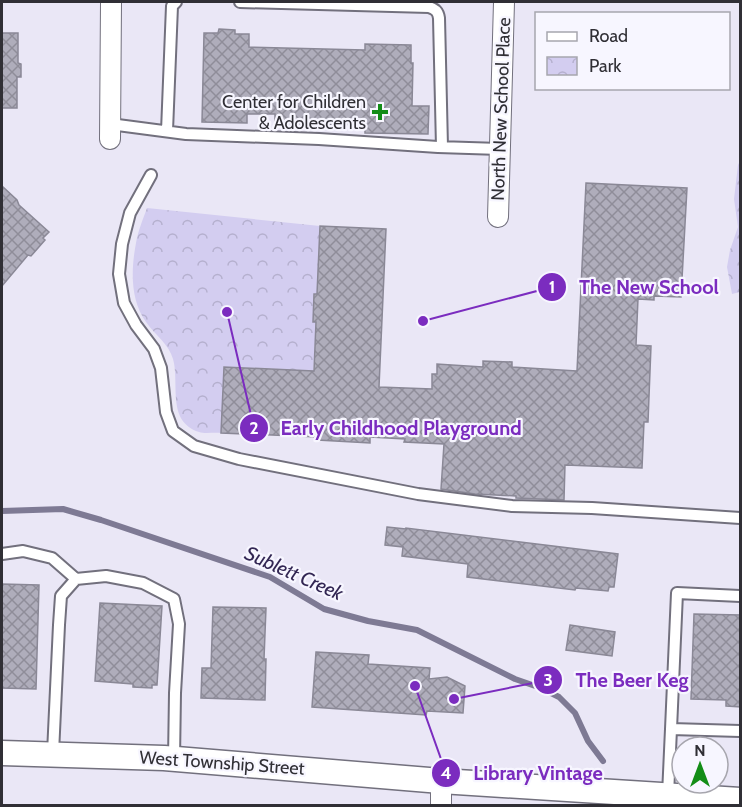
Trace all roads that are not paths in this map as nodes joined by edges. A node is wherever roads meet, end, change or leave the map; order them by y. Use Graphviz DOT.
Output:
graph roads {
  1 [pos="111,2"];
  2 [pos="176,2"];
  3 [pos="240,2"];
  4 [pos="246,2"];
  5 [pos="504,2"];
  6 [pos="364,3"];
  7 [pos="167,131"];
  8 [pos="110,132"];
  9 [pos="442,147"];
  10 [pos="500,148"];
  11 [pos="151,175"];
  12 [pos="498,218"];
  13 [pos="741,518"];
  14 [pos="2,554"];
  15 [pos="76,579"];
  16 [pos="741,596"];
  17 [pos="671,729"];
  18 [pos="741,731"];
  19 [pos="2,753"];
  20 [pos="53,753"];
  21 [pos="174,759"];
  22 [pos="441,781"];
  23 [pos="668,795"];
  24 [pos="741,800"];
  25 [pos="441,806"];
  1 -- 8 [label="street"];
  2 -- 7 [label="lane"];
  3 -- 4 [label="lane"];
  4 -- 6 [label="lane"];
  5 -- 10 [label="street, North New School Place"];
  6 -- 9 [label="lane"];
  7 -- 8 [label="lane"];
  7 -- 9 [label="lane"];
  9 -- 10 [label="lane"];
  10 -- 12 [label="street, North New School Place"];
  11 -- 13 [label="lane"];
  14 -- 15 [label="lane"];
  15 -- 20 [label="lane"];
  15 -- 21 [label="lane"];
  16 -- 17 [label="lane"];
  17 -- 18 [label="lane"];
  17 -- 23 [label="lane"];
  19 -- 20 [label="street, West Township Street"];
  20 -- 21 [label="street, West Township Street"];
  21 -- 22 [label="street, West Township Street"];
  22 -- 23 [label="street, West Township Street"];
  22 -- 25 [label="street"];
  23 -- 24 [label="street, West Township Street"];
}
